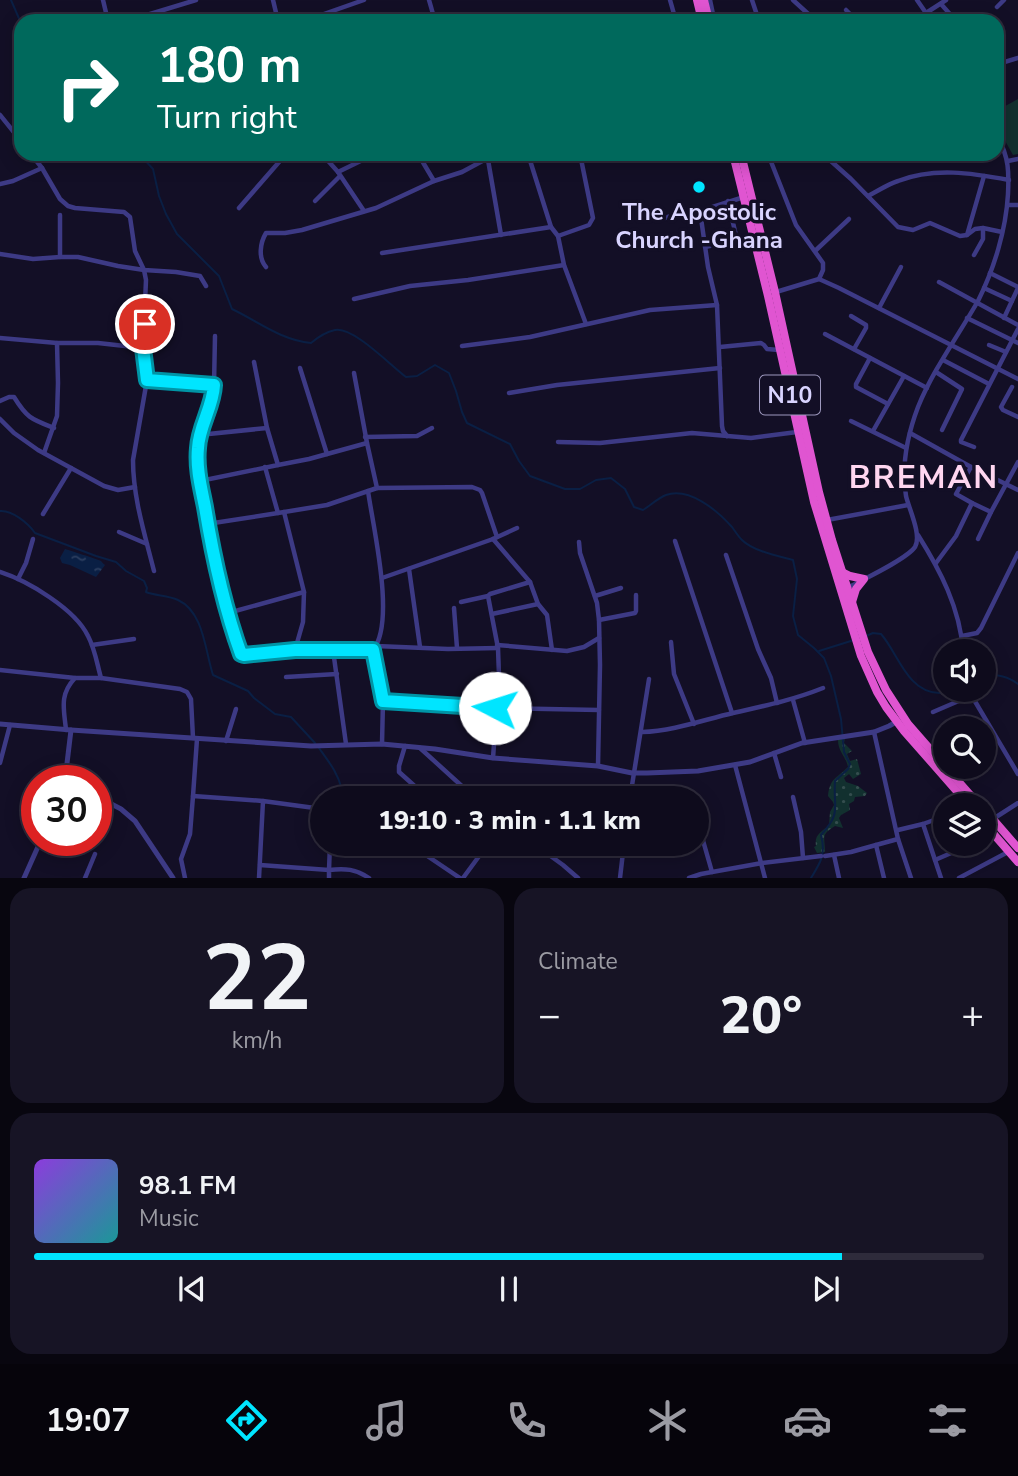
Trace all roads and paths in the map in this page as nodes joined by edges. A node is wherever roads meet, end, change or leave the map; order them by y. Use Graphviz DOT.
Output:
graph roads {
  1 [pos="196,0"];
  2 [pos="364,0"];
  3 [pos="793,0"];
  4 [pos="917,0"];
  5 [pos="1004,0"];
  6 [pos="943,2"];
  7 [pos="998,7"];
  8 [pos="846,10"];
  9 [pos="926,13"];
  10 [pos="150,14"];
  11 [pos="324,14"];
  12 [pos="809,14"];
  13 [pos="850,14"];
  14 [pos="0,115"];
  15 [pos="14,132"];
  16 [pos="1004,152"];
  17 [pos="1018,159"];
  18 [pos="36,161"];
  19 [pos="280,161"];
  20 [pos="328,161"];
  21 [pos="362,161"];
  22 [pos="422,161"];
  23 [pos="480,161"];
  24 [pos="489,161"];
  25 [pos="530,161"];
  26 [pos="581,161"];
  27 [pos="735,161"];
  28 [pos="743,161"];
  29 [pos="771,161"];
  30 [pos="830,161"];
  31 [pos="1008,161"];
  32 [pos="42,168"];
  33 [pos="339,174"];
  34 [pos="984,176"];
  35 [pos="1009,180"];
  36 [pos="434,181"];
  37 [pos="0,184"];
  38 [pos="868,196"];
  39 [pos="744,197"];
  40 [pos="315,201"];
  41 [pos="728,201"];
  42 [pos="1008,205"];
  43 [pos="1018,205"];
  44 [pos="239,208"];
  45 [pos="364,211"];
  46 [pos="700,211"];
  47 [pos="60,215"];
  48 [pos="661,219"];
  49 [pos="849,219"];
  50 [pos="551,227"];
  51 [pos="983,228"];
  52 [pos="1002,232"];
  53 [pos="501,235"];
  54 [pos="967,235"];
  55 [pos="558,236"];
  56 [pos="705,247"];
  57 [pos="816,251"];
  58 [pos="382,253"];
  59 [pos="0,254"];
  60 [pos="974,254"];
  61 [pos="60,257"];
  62 [pos="564,265"];
  63 [pos="266,267"];
  64 [pos="901,267"];
  65 [pos="144,270"];
  66 [pos="990,273"];
  67 [pos="819,279"];
  68 [pos="939,282"];
  69 [pos="206,286"];
  70 [pos="984,288"];
  71 [pos="1018,288"];
  72 [pos="775,292"];
  73 [pos="354,299"];
  74 [pos="1012,301"];
  75 [pos="976,303"];
  76 [pos="717,305"];
  77 [pos="879,308"];
  78 [pos="851,316"];
  79 [pos="967,318"];
  80 [pos="1004,318"];
  81 [pos="586,324"];
  82 [pos="1018,327"];
  83 [pos="825,334"];
  84 [pos="215,336"];
  85 [pos="0,338"];
  86 [pos="1015,342"];
  87 [pos="57,343"];
  88 [pos="951,344"];
  89 [pos="989,345"];
  90 [pos="462,346"];
  91 [pos="720,347"];
  92 [pos="143,348"];
  93 [pos="854,349"];
  94 [pos="780,350"];
  95 [pos="1006,352"];
  96 [pos="870,358"];
  97 [pos="943,360"];
  98 [pos="254,362"];
  99 [pos="300,368"];
  100 [pos="720,368"];
  101 [pos="997,368"];
  102 [pos="936,372"];
  103 [pos="354,373"];
  104 [pos="904,376"];
  105 [pos="1018,379"];
  106 [pos="147,380"];
  107 [pos="989,384"];
  108 [pos="214,385"];
  109 [pos="1012,387"];
  110 [pos="927,388"];
  111 [pos="509,393"];
  112 [pos="0,401"];
  113 [pos="888,404"];
  114 [pos="1018,417"];
  115 [pos="0,419"];
  116 [pos="851,421"];
  117 [pos="54,428"];
  118 [pos="267,428"];
  119 [pos="432,428"];
  120 [pos="942,430"];
  121 [pos="873,431"];
  122 [pos="798,432"];
  123 [pos="910,433"];
  124 [pos="199,435"];
  125 [pos="727,436"];
  126 [pos="366,440"];
  127 [pos="558,442"];
  128 [pos="974,447"];
  129 [pos="906,448"];
  130 [pos="44,453"];
  131 [pos="327,454"];
  132 [pos="1018,462"];
  133 [pos="278,465"];
  134 [pos="265,467"];
  135 [pos="971,467"];
  136 [pos="71,468"];
  137 [pos="200,481"];
  138 [pos="1006,484"];
  139 [pos="135,487"];
  140 [pos="377,488"];
  141 [pos="1018,490"];
  142 [pos="368,491"];
  143 [pos="972,503"];
  144 [pos="908,505"];
  145 [pos="281,512"];
  146 [pos="991,512"];
  147 [pos="43,514"];
  148 [pos="826,520"];
  149 [pos="207,524"];
  150 [pos="517,528"];
  151 [pos="119,532"];
  152 [pos="917,534"];
  153 [pos="495,538"];
  154 [pos="33,539"];
  155 [pos="978,539"];
  156 [pos="675,541"];
  157 [pos="579,542"];
  158 [pos="148,544"];
  159 [pos="1018,553"];
  160 [pos="726,555"];
  161 [pos="936,563"];
  162 [pos="409,569"];
  163 [pos="154,571"];
  164 [pos="0,572"];
  165 [pos="842,572"];
  166 [pos="382,578"];
  167 [pos="18,579"];
  168 [pos="864,579"];
  169 [pos="530,582"];
  170 [pos="621,588"];
  171 [pos="844,590"];
  172 [pos="304,592"];
  173 [pos="636,595"];
  174 [pos="488,596"];
  175 [pos="595,596"];
  176 [pos="461,602"];
  177 [pos="852,603"];
  178 [pos="538,604"];
  179 [pos="454,608"];
  180 [pos="228,613"];
  181 [pos="492,614"];
  182 [pos="599,620"];
  183 [pos="857,633"];
  184 [pos="962,636"];
  185 [pos="600,638"];
  186 [pos="134,639"];
  187 [pos="962,639"];
  188 [pos="671,642"];
  189 [pos="92,645"];
  190 [pos="420,647"];
  191 [pos="498,647"];
  192 [pos="375,648"];
  193 [pos="457,648"];
  194 [pos="295,650"];
  195 [pos="333,650"];
  196 [pos="552,650"];
  197 [pos="0,670"];
  198 [pos="337,674"];
  199 [pos="286,677"];
  200 [pos="75,678"];
  201 [pos="101,678"];
  202 [pos="649,679"];
  203 [pos="823,688"];
  204 [pos="793,700"];
  205 [pos="383,701"];
  206 [pos="777,703"];
  207 [pos="495,708"];
  208 [pos="236,709"];
  209 [pos="599,709"];
  210 [pos="933,712"];
  211 [pos="732,713"];
  212 [pos="900,719"];
  213 [pos="0,724"];
  214 [pos="694,724"];
  215 [pos="10,725"];
  216 [pos="69,730"];
  217 [pos="642,732"];
  218 [pos="874,732"];
  219 [pos="195,739"];
  220 [pos="226,740"];
  221 [pos="805,743"];
  222 [pos="346,744"];
  223 [pos="382,744"];
  224 [pos="405,746"];
  225 [pos="923,747"];
  226 [pos="419,748"];
  227 [pos="774,753"];
  228 [pos="493,758"];
  229 [pos="0,763"];
  230 [pos="66,765"];
  231 [pos="735,765"];
  232 [pos="597,766"];
  233 [pos="635,773"];
  234 [pos="1018,774"];
  235 [pos="781,777"];
  236 [pos="415,786"];
  237 [pos="462,786"];
  238 [pos="632,786"];
  239 [pos="959,793"];
  240 [pos="967,793"];
  241 [pos="193,796"];
  242 [pos="793,797"];
  243 [pos="263,801"];
  244 [pos="1018,803"];
  245 [pos="112,804"];
  246 [pos="310,807"];
  247 [pos="996,816"];
  248 [pos="933,820"];
  249 [pos="923,824"];
  250 [pos="996,828"];
  251 [pos="898,830"];
  252 [pos="898,839"];
  253 [pos="996,841"];
  254 [pos="876,845"];
  255 [pos="1018,848"];
  256 [pos="1009,852"];
  257 [pos="834,855"];
  258 [pos="34,856"];
  259 [pos="94,856"];
  260 [pos="330,856"];
  261 [pos="429,856"];
  262 [pos="478,856"];
  263 [pos="551,856"];
  264 [pos="623,856"];
  265 [pos="707,856"];
  266 [pos="944,856"];
  267 [pos="803,858"];
  268 [pos="935,860"];
  269 [pos="1018,862"];
  270 [pos="762,863"];
  271 [pos="260,865"];
  272 [pos="329,870"];
  273 [pos="712,872"];
  274 [pos="171,875"];
  275 [pos="24,877"];
  276 [pos="85,877"];
  277 [pos="162,877"];
  278 [pos="185,877"];
  279 [pos="259,877"];
  280 [pos="328,877"];
  281 [pos="369,877"];
  282 [pos="462,877"];
  283 [pos="578,877"];
  284 [pos="620,877"];
  285 [pos="690,877"];
  286 [pos="765,877"];
  287 [pos="839,877"];
  288 [pos="884,877"];
  289 [pos="911,877"];
  290 [pos="941,877"];
  291 [pos="960,877"];
  1 -- 10 [label="street"];
  2 -- 11 [label="street"];
  3 -- 12 [label="street"];
  4 -- 9 [label="street"];
  5 -- 7 [label="street"];
  6 -- 9 [label="street"];
  8 -- 13 [label="street"];
  14 -- 15 [label="street"];
  16 -- 31 [label="street"];
  17 -- 31 [label="street"];
  18 -- 32 [label="street"];
  19 -- 44 [label="street"];
  20 -- 33 [label="street"];
  21 -- 33 [label="street"];
  22 -- 36 [label="street"];
  23 -- 36 [label="street"];
  24 -- 53 [label="street"];
  25 -- 50 [label="street"];
  26 -- 55 [label="street"];
  27 -- 39 [label="highway, N10"];
  28 -- 72 [label="highway, N10"];
  29 -- 57 [label="street"];
  30 -- 38 [label="street"];
  31 -- 35 [label="street"];
  32 -- 37 [label="street"];
  32 -- 65 [label="street"];
  33 -- 40 [label="street"];
  33 -- 45 [label="street"];
  34 -- 35 [label="street"];
  34 -- 38 [label="street"];
  34 -- 54 [label="street"];
  35 -- 42 [label="street"];
  36 -- 45 [label="street"];
  38 -- 54 [label="street"];
  39 -- 41 [label="street"];
  39 -- 94 [label="highway, N10"];
  41 -- 46 [label="street"];
  41 -- 56 [label="street"];
  42 -- 43 [label="street"];
  42 -- 52 [label="street"];
  45 -- 63 [label="street"];
  46 -- 48 [label="street"];
  46 -- 56 [label="street"];
  47 -- 61 [label="street"];
  49 -- 57 [label="street"];
  50 -- 53 [label="street"];
  50 -- 55 [label="street"];
  51 -- 52 [label="street"];
  51 -- 54 [label="street"];
  51 -- 60 [label="street"];
  52 -- 66 [label="street"];
  53 -- 58 [label="street"];
  55 -- 62 [label="street"];
  56 -- 76 [label="street"];
  57 -- 67 [label="street"];
  59 -- 61 [label="street"];
  61 -- 65 [label="street"];
  62 -- 73 [label="street"];
  62 -- 81 [label="street"];
  64 -- 77 [label="street"];
  65 -- 69 [label="street"];
  65 -- 92 [label="street"];
  66 -- 70 [label="street"];
  66 -- 71 [label="street"];
  67 -- 72 [label="street"];
  67 -- 77 [label="street"];
  68 -- 75 [label="street"];
  70 -- 74 [label="street"];
  70 -- 75 [label="street"];
  71 -- 74 [label="street"];
  72 -- 148 [label="highway, N10"];
  74 -- 80 [label="street"];
  75 -- 79 [label="street"];
  75 -- 80 [label="street"];
  76 -- 81 [label="street"];
  76 -- 91 [label="street"];
  77 -- 88 [label="street"];
  78 -- 93 [label="street"];
  79 -- 86 [label="street"];
  79 -- 88 [label="street"];
  80 -- 82 [label="street"];
  81 -- 90 [label="street"];
  82 -- 86 [label="street"];
  83 -- 93 [label="street"];
  84 -- 108 [label="street"];
  85 -- 87 [label="street"];
  86 -- 95 [label="street"];
  87 -- 92 [label="street"];
  87 -- 117 [label="street"];
  88 -- 97 [label="street"];
  88 -- 101 [label="street"];
  89 -- 95 [label="street"];
  91 -- 94 [label="street"];
  91 -- 100 [label="street"];
  92 -- 106 [label="street"];
  93 -- 96 [label="street"];
  94 -- 122 [label="highway, N10"];
  95 -- 101 [label="street"];
  96 -- 104 [label="street"];
  96 -- 113 [label="street"];
  97 -- 102 [label="street"];
  97 -- 107 [label="street"];
  98 -- 118 [label="street"];
  99 -- 131 [label="street"];
  100 -- 111 [label="street"];
  100 -- 125 [label="street"];
  101 -- 105 [label="street"];
  101 -- 107 [label="street"];
  102 -- 110 [label="street"];
  102 -- 120 [label="street"];
  103 -- 126 [label="street"];
  104 -- 110 [label="street"];
  104 -- 113 [label="street"];
  106 -- 108 [label="street"];
  106 -- 139 [label="street"];
  107 -- 128 [label="street"];
  108 -- 124 [label="street"];
  109 -- 114 [label="street"];
  110 -- 123 [label="street"];
  112 -- 117 [label="street"];
  113 -- 121 [label="street"];
  115 -- 130 [label="street"];
  116 -- 121 [label="street"];
  117 -- 130 [label="street"];
  118 -- 124 [label="street"];
  118 -- 133 [label="street"];
  119 -- 126 [label="street"];
  121 -- 129 [label="street"];
  122 -- 125 [label="street"];
  122 -- 171 [label="highway, N10"];
  123 -- 129 [label="street"];
  123 -- 135 [label="street"];
  124 -- 137 [label="street"];
  125 -- 127 [label="street"];
  126 -- 131 [label="street"];
  126 -- 140 [label="street"];
  129 -- 144 [label="street"];
  130 -- 136 [label="street"];
  131 -- 133 [label="street"];
  132 -- 138 [label="street"];
  133 -- 134 [label="street"];
  134 -- 137 [label="street"];
  134 -- 145 [label="street"];
  135 -- 138 [label="street"];
  135 -- 143 [label="street"];
  136 -- 139 [label="street"];
  136 -- 147 [label="street"];
  137 -- 149 [label="street"];
  138 -- 141 [label="street"];
  138 -- 146 [label="street"];
  139 -- 158 [label="street"];
  140 -- 142 [label="street"];
  140 -- 153 [label="street"];
  142 -- 145 [label="street"];
  142 -- 166 [label="street"];
  143 -- 146 [label="street"];
  143 -- 161 [label="street"];
  144 -- 148 [label="street"];
  144 -- 152 [label="street"];
  145 -- 149 [label="street"];
  145 -- 172 [label="street"];
  146 -- 155 [label="street"];
  148 -- 165 [label="highway, N10"];
  149 -- 180 [label="street"];
  150 -- 153 [label="street"];
  151 -- 158 [label="street"];
  152 -- 161 [label="street"];
  152 -- 168 [label="street"];
  153 -- 162 [label="street"];
  153 -- 169 [label="street"];
  154 -- 167 [label="street"];
  156 -- 211 [label="street"];
  157 -- 175 [label="street"];
  158 -- 163 [label="street"];
  159 -- 184 [label="street"];
  160 -- 206 [label="street"];
  161 -- 184 [label="street"];
  162 -- 166 [label="street"];
  162 -- 190 [label="street"];
  164 -- 167 [label="street"];
  165 -- 168 [label="highway"];
  165 -- 171 [label="highway, N10"];
  166 -- 192 [label="street"];
  167 -- 189 [label="street"];
  168 -- 171 [label="street"];
  168 -- 177 [label="highway"];
  169 -- 174 [label="street"];
  169 -- 178 [label="street"];
  170 -- 175 [label="street"];
  171 -- 177 [label="highway, N10"];
  171 -- 183 [label="highway, N10"];
  172 -- 180 [label="street"];
  172 -- 194 [label="street"];
  173 -- 182 [label="street"];
  174 -- 176 [label="street"];
  174 -- 181 [label="street"];
  175 -- 182 [label="street"];
  177 -- 183 [label="highway, N10"];
  178 -- 181 [label="street"];
  178 -- 196 [label="street"];
  179 -- 193 [label="street"];
  180 -- 194 [label="street"];
  181 -- 191 [label="street"];
  182 -- 185 [label="street"];
  183 -- 212 [label="highway, N10"];
  184 -- 187 [label="street"];
  185 -- 196 [label="street"];
  185 -- 209 [label="street"];
  186 -- 189 [label="street"];
  188 -- 214 [label="street"];
  189 -- 201 [label="street"];
  190 -- 192 [label="street"];
  190 -- 193 [label="street"];
  191 -- 193 [label="street"];
  191 -- 196 [label="street"];
  191 -- 207 [label="street"];
  192 -- 195 [label="street"];
  192 -- 205 [label="street"];
  194 -- 195 [label="street"];
  195 -- 198 [label="street"];
  197 -- 200 [label="street"];
  198 -- 199 [label="street"];
  198 -- 222 [label="street"];
  200 -- 201 [label="street"];
  200 -- 216 [label="street"];
  201 -- 219 [label="street"];
  202 -- 217 [label="street"];
  203 -- 204 [label="street"];
  204 -- 206 [label="street"];
  204 -- 221 [label="street"];
  205 -- 207 [label="street"];
  205 -- 223 [label="street"];
  206 -- 211 [label="street"];
  207 -- 209 [label="street"];
  207 -- 228 [label="street"];
  208 -- 220 [label="street"];
  209 -- 232 [label="street"];
  210 -- 234 [label="street"];
  211 -- 214 [label="street"];
  212 -- 218 [label="street"];
  212 -- 225 [label="highway, N10"];
  213 -- 215 [label="street"];
  214 -- 217 [label="street"];
  215 -- 216 [label="street"];
  215 -- 229 [label="street"];
  216 -- 219 [label="street"];
  216 -- 230 [label="street"];
  217 -- 233 [label="street"];
  218 -- 221 [label="street"];
  218 -- 251 [label="street"];
  219 -- 220 [label="street"];
  219 -- 241 [label="street"];
  220 -- 222 [label="street"];
  221 -- 227 [label="street"];
  222 -- 223 [label="street"];
  223 -- 224 [label="street"];
  224 -- 226 [label="street"];
  224 -- 236 [label="street"];
  225 -- 239 [label="highway, N10"];
  225 -- 240 [label="highway, N10"];
  226 -- 228 [label="street"];
  226 -- 237 [label="street"];
  227 -- 231 [label="street"];
  227 -- 235 [label="street"];
  228 -- 232 [label="street"];
  231 -- 233 [label="street"];
  231 -- 270 [label="street"];
  232 -- 233 [label="street"];
  233 -- 238 [label="street"];
  241 -- 243 [label="street"];
  241 -- 278 [label="street"];
  242 -- 267 [label="street"];
  243 -- 246 [label="street"];
  243 -- 271 [label="street"];
  244 -- 247 [label="street"];
  245 -- 274 [label="street"];
  248 -- 249 [label="street"];
  249 -- 251 [label="street"];
  249 -- 268 [label="street"];
  250 -- 255 [label="highway"];
  251 -- 252 [label="street"];
  252 -- 254 [label="street"];
  252 -- 289 [label="street"];
  253 -- 256 [label="highway"];
  254 -- 257 [label="street"];
  254 -- 288 [label="street"];
  256 -- 269 [label="highway"];
  256 -- 291 [label="street"];
  257 -- 267 [label="street"];
  257 -- 287 [label="street"];
  258 -- 275 [label="street"];
  259 -- 276 [label="street"];
  260 -- 272 [label="street"];
  261 -- 282 [label="street"];
  262 -- 282 [label="street"];
  263 -- 283 [label="street"];
  264 -- 284 [label="street"];
  265 -- 273 [label="street"];
  266 -- 268 [label="street"];
  267 -- 270 [label="street"];
  268 -- 290 [label="street"];
  270 -- 273 [label="street"];
  270 -- 286 [label="street"];
  271 -- 272 [label="street"];
  271 -- 279 [label="street"];
  272 -- 280 [label="street"];
  272 -- 281 [label="street"];
  273 -- 285 [label="street"];
  274 -- 277 [label="street"];
}
